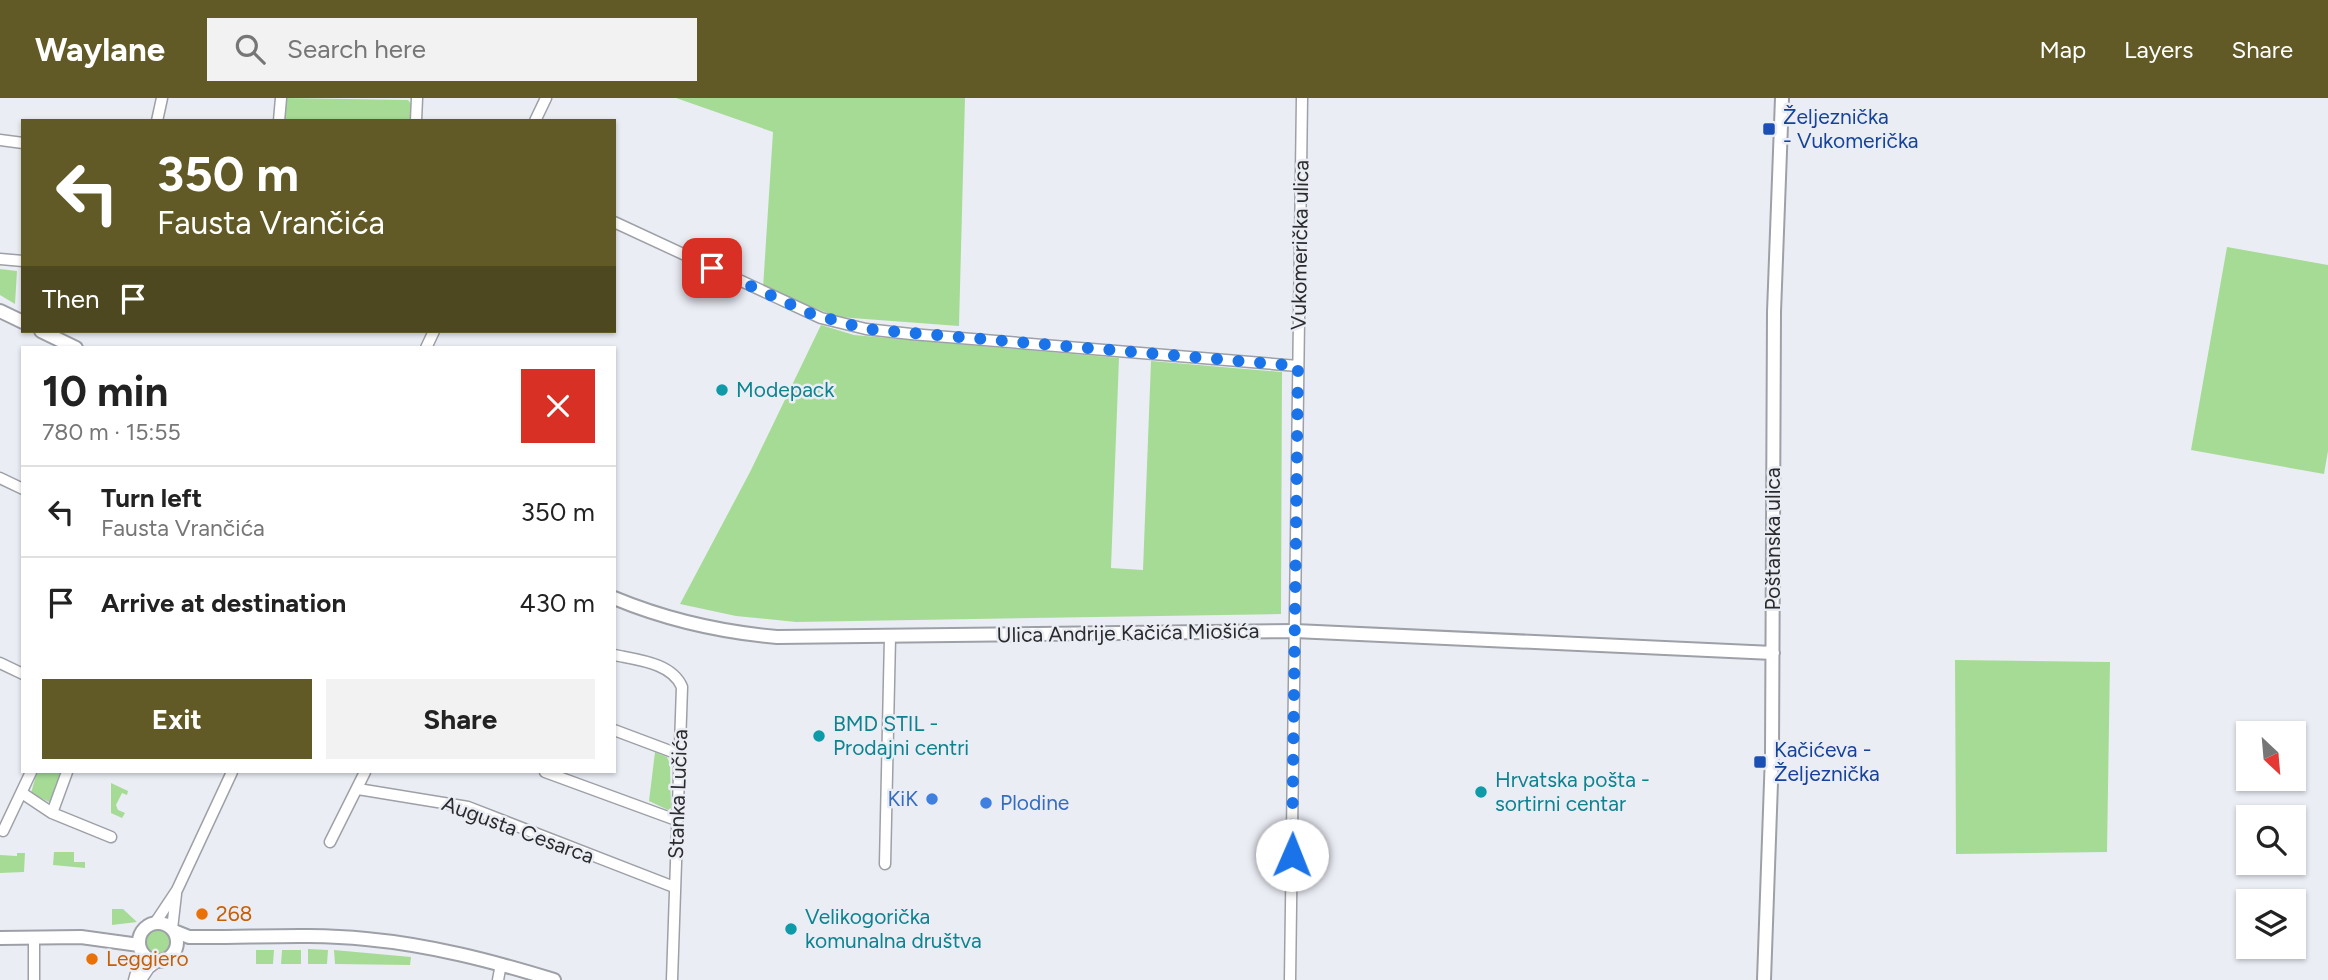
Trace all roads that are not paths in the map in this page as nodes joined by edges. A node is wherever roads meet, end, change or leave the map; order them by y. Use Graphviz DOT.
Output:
graph roads {
  1 [pos="162,98"];
  2 [pos="281,98"];
  3 [pos="417,98"];
  4 [pos="546,98"];
  5 [pos="1302,98"];
  6 [pos="1782,98"];
  7 [pos="157,119"];
  8 [pos="279,119"];
  9 [pos="416,119"];
  10 [pos="536,119"];
  11 [pos="0,140"];
  12 [pos="21,143"];
  13 [pos="616,223"];
  14 [pos="0,259"];
  15 [pos="21,261"];
  16 [pos="0,311"];
  17 [pos="21,321"];
  18 [pos="45,333"];
  19 [pos="72,346"];
  20 [pos="1298,366"];
  21 [pos="0,478"];
  22 [pos="21,488"];
  23 [pos="616,599"];
  24 [pos="1295,631"];
  25 [pos="890,636"];
  26 [pos="1773,653"];
  27 [pos="616,656"];
  28 [pos="0,663"];
  29 [pos="21,673"];
  30 [pos="616,731"];
  31 [pos="678,754"];
  32 [pos="31,773"];
  33 [pos="67,773"];
  34 [pos="232,773"];
  35 [pos="365,773"];
  36 [pos="548,773"];
  37 [pos="358,789"];
  38 [pos="22,793"];
  39 [pos="51,813"];
  40 [pos="676,820"];
  41 [pos="3,831"];
  42 [pos="111,836"];
  43 [pos="330,842"];
  44 [pos="885,864"];
  45 [pos="674,887"];
  46 [pos="177,890"];
  47 [pos="155,923"];
  48 [pos="143,930"];
  49 [pos="173,930"];
  50 [pos="34,937"];
  51 [pos="82,937"];
  52 [pos="0,938"];
  53 [pos="141,949"];
  54 [pos="158,961"];
  55 [pos="501,964"];
  56 [pos="34,980"];
  57 [pos="134,980"];
  58 [pos="141,980"];
  59 [pos="498,980"];
  60 [pos="554,980"];
  61 [pos="672,980"];
  62 [pos="1290,980"];
  63 [pos="1764,980"];
  1 -- 7 [label="street"];
  2 -- 8 [label="street"];
  3 -- 9 [label="street"];
  4 -- 10 [label="street"];
  5 -- 20 [label="street, Vukomerička ulica"];
  6 -- 26 [label="main road, Poštanska ulica"];
  11 -- 12 [label="street"];
  13 -- 20 [label="street"];
  14 -- 15 [label="street"];
  16 -- 17 [label="main road"];
  18 -- 19 [label="main road"];
  20 -- 24 [label="street, Vukomerička ulica"];
  21 -- 22 [label="street"];
  23 -- 25 [label="main road, Ulica Andrije Kačića Miošića"];
  24 -- 25 [label="main road, Ulica Andrije Kačića Miošića"];
  24 -- 26 [label="main road, Ulica Andrije Kačića Miošića"];
  24 -- 62 [label="street, Vukomerička ulica"];
  25 -- 44 [label="street"];
  26 -- 63 [label="main road, Poštanska ulica"];
  27 -- 31 [label="street, Stanka Lučića"];
  28 -- 29 [label="street"];
  30 -- 31 [label="street"];
  31 -- 40 [label="street, Stanka Lučića"];
  32 -- 38 [label="street"];
  33 -- 39 [label="street"];
  34 -- 46 [label="street"];
  35 -- 37 [label="street"];
  36 -- 40 [label="street"];
  37 -- 43 [label="street"];
  37 -- 45 [label="street, Augusta Cesarca"];
  38 -- 39 [label="street"];
  38 -- 41 [label="street"];
  39 -- 42 [label="street"];
  40 -- 45 [label="street, Stanka Lučića"];
  45 -- 61 [label="street, Stanka Lučića"];
  46 -- 47 [label="street"];
  46 -- 49 [label="street"];
  47 -- 48 [label="main road"];
  47 -- 49 [label="main road"];
  48 -- 51 [label="main road"];
  48 -- 53 [label="main road"];
  49 -- 54 [label="main road"];
  49 -- 55 [label="main road"];
  50 -- 51 [label="main road"];
  50 -- 52 [label="main road"];
  50 -- 56 [label="street"];
  51 -- 53 [label="main road"];
  53 -- 54 [label="main road"];
  53 -- 57 [label="street"];
  54 -- 58 [label="street"];
  55 -- 59 [label="street"];
  55 -- 60 [label="main road"];
}
